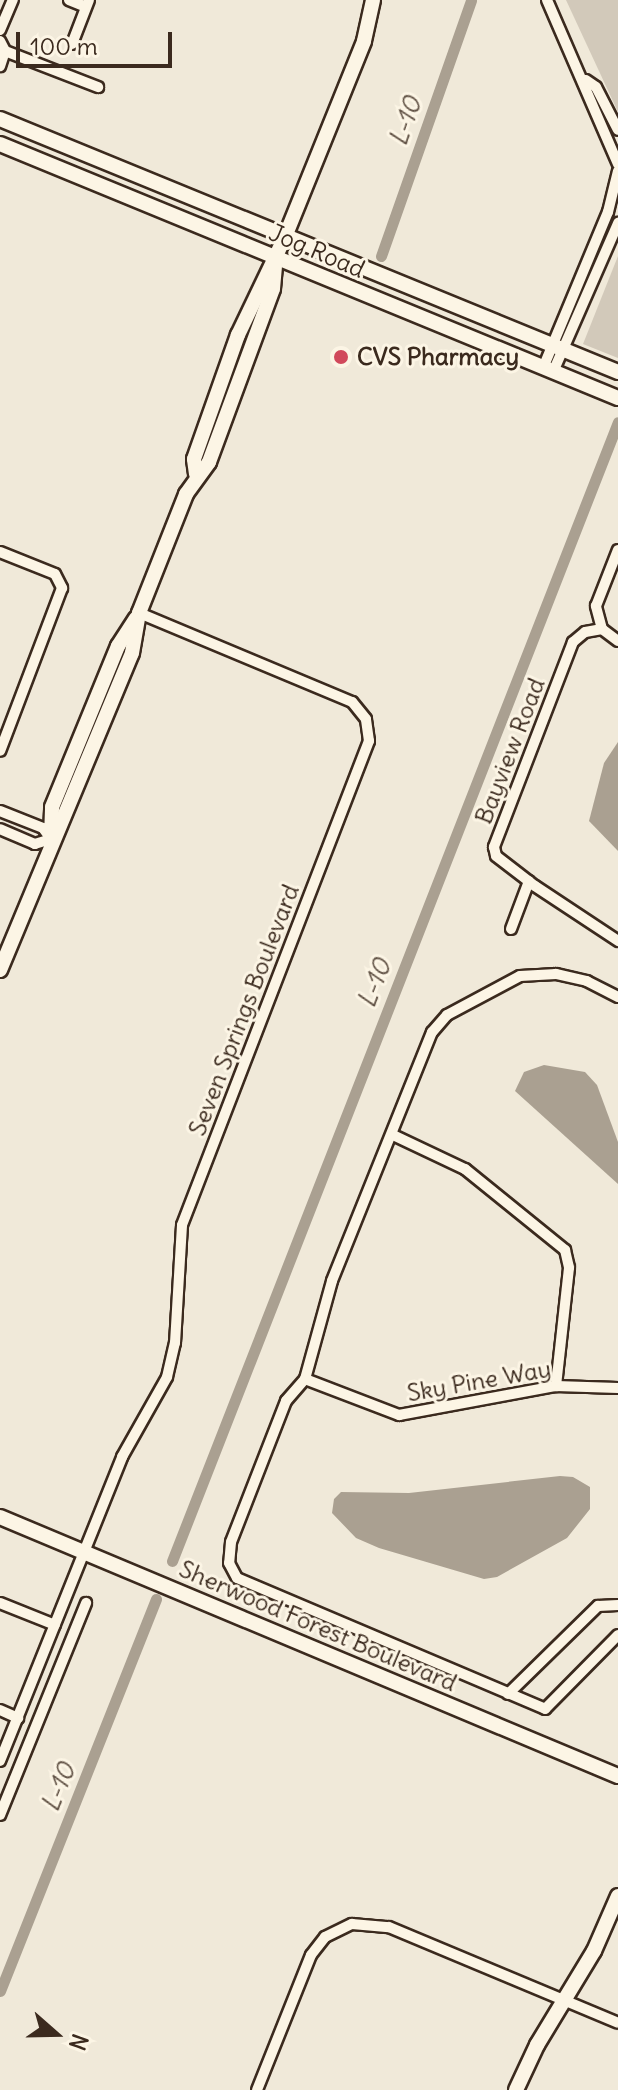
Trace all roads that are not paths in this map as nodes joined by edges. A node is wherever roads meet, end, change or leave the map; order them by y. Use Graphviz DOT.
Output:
graph roads {
  1 [pos="13,0"];
  2 [pos="69,0"];
  3 [pos="373,0"];
  4 [pos="547,0"];
  5 [pos="87,3"];
  6 [pos="0,30"];
  7 [pos="72,44"];
  8 [pos="3,46"];
  9 [pos="0,66"];
  10 [pos="586,80"];
  11 [pos="98,87"];
  12 [pos="0,119"];
  13 [pos="618,130"];
  14 [pos="0,144"];
  15 [pos="618,164"];
  16 [pos="618,171"];
  17 [pos="618,223"];
  18 [pos="285,237"];
  19 [pos="276,257"];
  20 [pos="558,348"];
  21 [pos="548,370"];
  22 [pos="618,372"];
  23 [pos="618,398"];
  24 [pos="618,550"];
  25 [pos="0,552"];
  26 [pos="139,613"];
  27 [pos="602,629"];
  28 [pos="618,641"];
  29 [pos="0,751"];
  30 [pos="0,811"];
  31 [pos="0,829"];
  32 [pos="51,839"];
  33 [pos="529,881"];
  34 [pos="511,929"];
  35 [pos="618,941"];
  36 [pos="0,970"];
  37 [pos="618,997"];
  38 [pos="393,1135"];
  39 [pos="305,1379"];
  40 [pos="556,1386"];
  41 [pos="618,1388"];
  42 [pos="0,1517"];
  43 [pos="84,1552"];
  44 [pos="0,1603"];
  45 [pos="86,1603"];
  46 [pos="618,1605"];
  47 [pos="55,1625"];
  48 [pos="618,1635"];
  49 [pos="508,1694"];
  50 [pos="0,1710"];
  51 [pos="18,1718"];
  52 [pos="0,1761"];
  53 [pos="618,1776"];
  54 [pos="0,1815"];
  55 [pos="618,1896"];
  56 [pos="565,2001"];
  57 [pos="618,2023"];
  58 [pos="257,2090"];
  59 [pos="516,2090"];
  1 -- 6 [label="street"];
  2 -- 5 [label="street"];
  3 -- 18 [label="street"];
  4 -- 10 [label="street"];
  5 -- 7 [label="street"];
  8 -- 9 [label="street"];
  8 -- 11 [label="street"];
  10 -- 13 [label="street"];
  10 -- 15 [label="street"];
  12 -- 18 [label="street, Jog Road"];
  14 -- 19 [label="street, Jog Road"];
  16 -- 20 [label="street"];
  17 -- 20 [label="street"];
  18 -- 19 [label="street"];
  18 -- 20 [label="street, Jog Road"];
  19 -- 21 [label="street, Jog Road"];
  19 -- 26 [label="street"];
  20 -- 21 [label="street"];
  20 -- 22 [label="street, Jog Road"];
  21 -- 23 [label="street, Jog Road"];
  24 -- 27 [label="street"];
  25 -- 29 [label="street"];
  26 -- 32 [label="street"];
  26 -- 43 [label="street, Seven Springs Boulevard"];
  27 -- 28 [label="street"];
  27 -- 33 [label="street, Bayview Road"];
  30 -- 32 [label="street"];
  31 -- 32 [label="street"];
  32 -- 36 [label="street"];
  33 -- 34 [label="street"];
  33 -- 35 [label="street, Bayview Road"];
  37 -- 38 [label="street"];
  38 -- 39 [label="street"];
  38 -- 40 [label="street"];
  39 -- 40 [label="street, Sky Pine Way"];
  39 -- 49 [label="street"];
  40 -- 41 [label="street, Sky Pine Way"];
  42 -- 43 [label="street, Sherwood Forest Boulevard"];
  43 -- 47 [label="street, Seven Springs Boulevard"];
  43 -- 53 [label="street, Sherwood Forest Boulevard"];
  44 -- 47 [label="street"];
  45 -- 54 [label="street"];
  46 -- 49 [label="street"];
  47 -- 51 [label="street, Seven Springs Boulevard"];
  48 -- 49 [label="street"];
  50 -- 51 [label="street"];
  51 -- 52 [label="street, Seven Springs Boulevard"];
  55 -- 56 [label="street"];
  56 -- 57 [label="street"];
  56 -- 58 [label="street"];
  56 -- 59 [label="street"];
}
